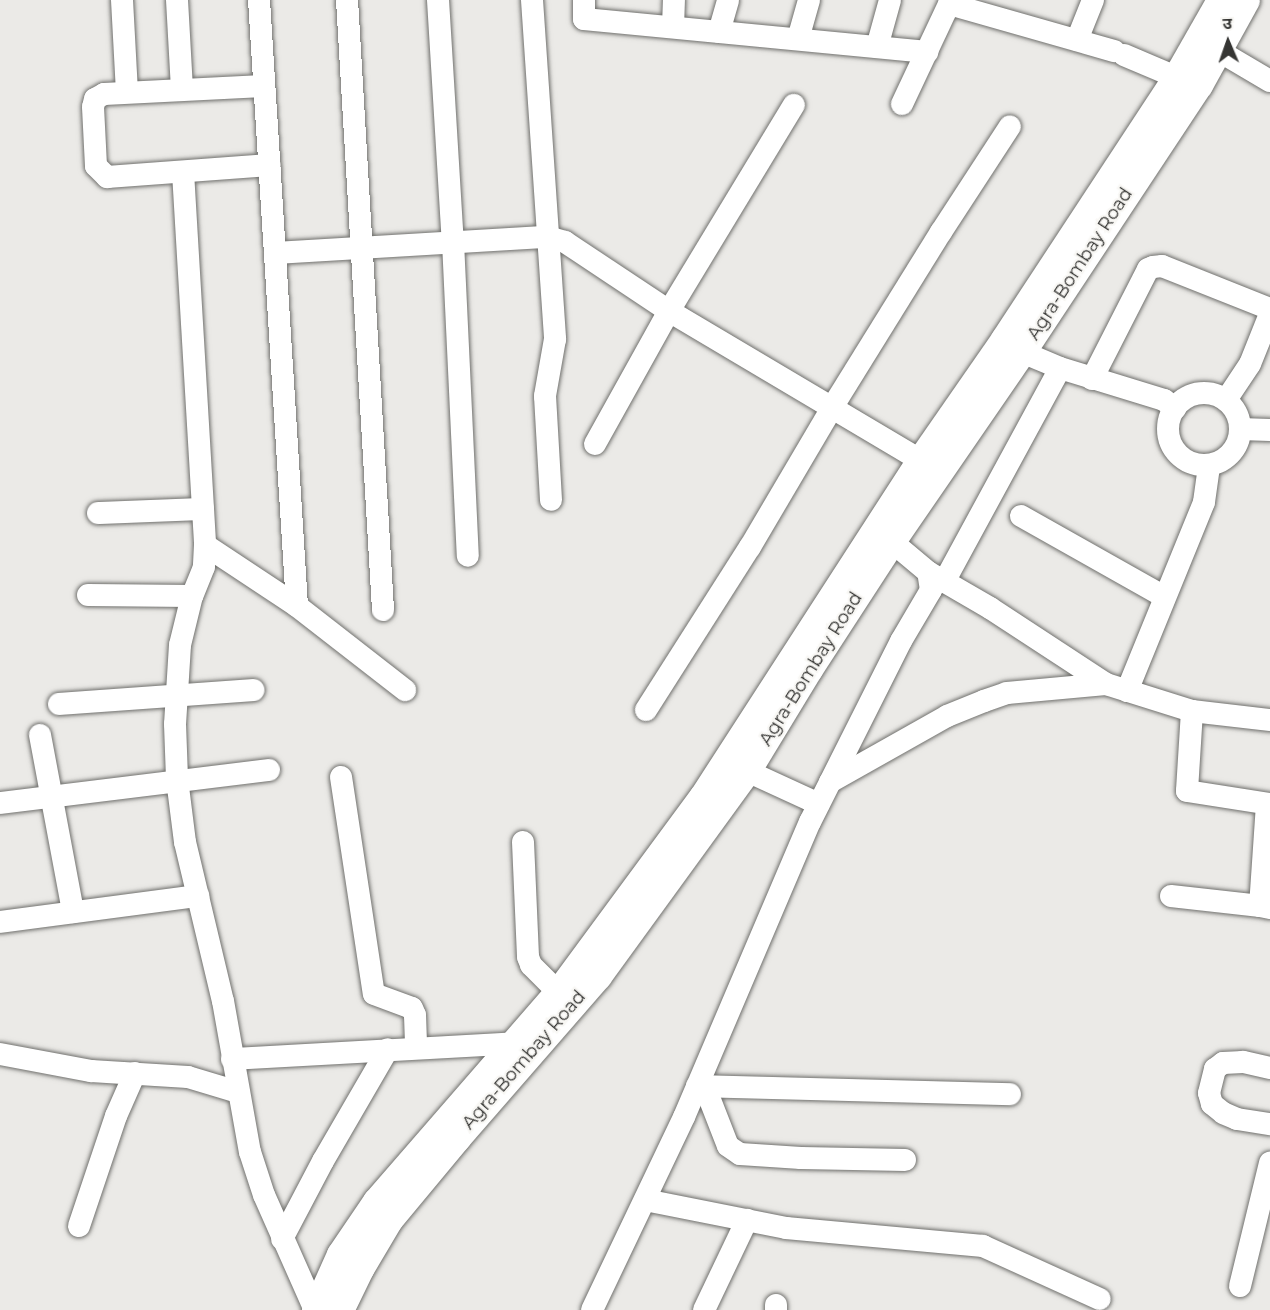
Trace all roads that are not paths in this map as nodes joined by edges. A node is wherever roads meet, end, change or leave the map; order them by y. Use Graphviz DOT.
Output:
graph roads {
  1 [pos="122,0"];
  2 [pos="177,0"];
  3 [pos="259,0"];
  4 [pos="347,0"];
  5 [pos="438,0"];
  6 [pos="532,0"];
  7 [pos="584,0"];
  8 [pos="674,0"];
  9 [pos="728,0"];
  10 [pos="808,0"];
  11 [pos="890,0"];
  12 [pos="1093,0"];
  13 [pos="1220,0"];
  14 [pos="1246,0"];
  15 [pos="950,2"];
  16 [pos="673,27"];
  17 [pos="719,32"];
  18 [pos="798,39"];
  19 [pos="1077,40"];
  20 [pos="876,47"];
  21 [pos="1219,51"];
  22 [pos="927,52"];
  23 [pos="1176,77"];
  24 [pos="1270,81"];
  25 [pos="264,86"];
  26 [pos="182,89"];
  27 [pos="127,92"];
  28 [pos="902,104"];
  29 [pos="794,105"];
  30 [pos="1010,126"];
  31 [pos="270,165"];
  32 [pos="183,172"];
  33 [pos="548,237"];
  34 [pos="453,242"];
  35 [pos="362,248"];
  36 [pos="275,253"];
  37 [pos="1270,309"];
  38 [pos="669,311"];
  39 [pos="1270,314"];
  40 [pos="1013,345"];
  41 [pos="1060,368"];
  42 [pos="1092,379"];
  43 [pos="1226,400"];
  44 [pos="1175,408"];
  45 [pos="840,410"];
  46 [pos="1240,429"];
  47 [pos="1270,430"];
  48 [pos="595,444"];
  49 [pos="920,460"];
  50 [pos="1209,465"];
  51 [pos="551,500"];
  52 [pos="203,509"];
  53 [pos="98,513"];
  54 [pos="1021,516"];
  55 [pos="885,535"];
  56 [pos="205,545"];
  57 [pos="468,556"];
  58 [pos="936,577"];
  59 [pos="88,595"];
  60 [pos="192,596"];
  61 [pos="1165,597"];
  62 [pos="297,606"];
  63 [pos="383,610"];
  64 [pos="1117,687"];
  65 [pos="253,690"];
  66 [pos="405,690"];
  67 [pos="177,694"];
  68 [pos="59,704"];
  69 [pos="646,710"];
  70 [pos="1192,711"];
  71 [pos="1270,720"];
  72 [pos="40,735"];
  73 [pos="269,770"];
  74 [pos="747,771"];
  75 [pos="341,777"];
  76 [pos="177,779"];
  77 [pos="830,782"];
  78 [pos="52,796"];
  79 [pos="0,803"];
  80 [pos="819,804"];
  81 [pos="1268,804"];
  82 [pos="523,842"];
  83 [pos="198,896"];
  84 [pos="1171,896"];
  85 [pos="1265,907"];
  86 [pos="73,912"];
  87 [pos="1,917"];
  88 [pos="626,921"];
  89 [pos="589,969"];
  90 [pos="558,992"];
  91 [pos="514,1043"];
  92 [pos="416,1048"];
  93 [pos="388,1049"];
  94 [pos="0,1054"];
  95 [pos="232,1059"];
  96 [pos="1270,1068"];
  97 [pos="135,1074"];
  98 [pos="701,1086"];
  99 [pos="238,1092"];
  100 [pos="1010,1094"];
  101 [pos="1270,1124"];
  102 [pos="905,1160"];
  103 [pos="1270,1163"];
  104 [pos="649,1192"];
  105 [pos="747,1220"];
  106 [pos="79,1226"];
  107 [pos="282,1239"];
  108 [pos="1240,1286"];
  109 [pos="1100,1299"];
  110 [pos="315,1310"];
  111 [pos="340,1310"];
  112 [pos="592,1310"];
  113 [pos="704,1310"];
  1 -- 27 [label="street"];
  2 -- 26 [label="street"];
  3 -- 25 [label="street"];
  4 -- 35 [label="street"];
  5 -- 34 [label="street"];
  6 -- 33 [label="street"];
  7 -- 16 [label="street"];
  8 -- 16 [label="street"];
  9 -- 17 [label="street"];
  10 -- 18 [label="street"];
  11 -- 20 [label="street"];
  12 -- 19 [label="street"];
  13 -- 23 [label="main road, Agra-Bombay Road"];
  14 -- 21 [label="main road, Agra-Bombay Road"];
  15 -- 19 [label="street"];
  15 -- 22 [label="street"];
  16 -- 17 [label="street"];
  17 -- 18 [label="street"];
  18 -- 20 [label="street"];
  19 -- 23 [label="street"];
  20 -- 22 [label="street"];
  21 -- 24 [label="street"];
  21 -- 40 [label="main road, Agra-Bombay Road"];
  22 -- 28 [label="street"];
  23 -- 40 [label="main road, Agra-Bombay Road"];
  25 -- 26 [label="street"];
  25 -- 31 [label="street"];
  26 -- 27 [label="street"];
  27 -- 32 [label="street"];
  29 -- 38 [label="street"];
  30 -- 45 [label="street"];
  31 -- 32 [label="street"];
  31 -- 36 [label="street"];
  32 -- 52 [label="street"];
  33 -- 34 [label="street"];
  33 -- 38 [label="street"];
  33 -- 51 [label="street"];
  34 -- 35 [label="street"];
  34 -- 57 [label="street"];
  35 -- 36 [label="street"];
  35 -- 63 [label="street"];
  36 -- 62 [label="street"];
  37 -- 42 [label="street"];
  38 -- 45 [label="street"];
  38 -- 48 [label="street"];
  39 -- 43 [label="street"];
  40 -- 41 [label="street"];
  40 -- 49 [label="main road, Agra-Bombay Road"];
  40 -- 55 [label="main road, Agra-Bombay Road"];
  41 -- 42 [label="street"];
  41 -- 58 [label="street"];
  42 -- 44 [label="street"];
  43 -- 44 [label="street"];
  43 -- 46 [label="street"];
  44 -- 50 [label="street"];
  45 -- 49 [label="street"];
  45 -- 69 [label="street"];
  46 -- 47 [label="street"];
  46 -- 50 [label="street"];
  49 -- 55 [label="main road, Agra-Bombay Road"];
  50 -- 61 [label="street"];
  52 -- 53 [label="street"];
  52 -- 56 [label="street"];
  54 -- 61 [label="street"];
  55 -- 58 [label="street"];
  55 -- 74 [label="main road, Agra-Bombay Road"];
  55 -- 88 [label="main road, Agra-Bombay Road"];
  56 -- 60 [label="street"];
  56 -- 62 [label="street"];
  58 -- 64 [label="street"];
  58 -- 77 [label="street"];
  59 -- 60 [label="street"];
  60 -- 67 [label="street"];
  61 -- 64 [label="street"];
  62 -- 66 [label="street"];
  64 -- 70 [label="street"];
  64 -- 77 [label="street"];
  65 -- 67 [label="street"];
  67 -- 68 [label="street"];
  67 -- 76 [label="street"];
  70 -- 71 [label="street"];
  70 -- 81 [label="street"];
  72 -- 78 [label="street"];
  73 -- 76 [label="street"];
  74 -- 80 [label="street"];
  74 -- 88 [label="main road, Agra-Bombay Road"];
  75 -- 92 [label="street"];
  76 -- 78 [label="street"];
  76 -- 83 [label="street"];
  77 -- 80 [label="street"];
  78 -- 79 [label="street"];
  78 -- 86 [label="street"];
  80 -- 98 [label="street"];
  81 -- 85 [label="street"];
  82 -- 90 [label="street"];
  83 -- 86 [label="street"];
  83 -- 95 [label="street"];
  84 -- 85 [label="street"];
  86 -- 87 [label="street"];
  88 -- 89 [label="main road, Agra-Bombay Road"];
  89 -- 90 [label="main road, Agra-Bombay Road"];
  89 -- 111 [label="main road, Agra-Bombay Road"];
  90 -- 91 [label="main road, Agra-Bombay Road"];
  91 -- 92 [label="street"];
  91 -- 110 [label="main road, Agra-Bombay Road"];
  92 -- 93 [label="street"];
  93 -- 95 [label="street"];
  93 -- 107 [label="street"];
  94 -- 97 [label="street"];
  95 -- 99 [label="street"];
  96 -- 101 [label="street"];
  97 -- 99 [label="street"];
  97 -- 106 [label="street"];
  98 -- 100 [label="street"];
  98 -- 102 [label="street"];
  98 -- 104 [label="street"];
  99 -- 107 [label="street"];
  103 -- 108 [label="street"];
  104 -- 105 [label="street"];
  104 -- 112 [label="street"];
  105 -- 109 [label="street"];
  105 -- 113 [label="street"];
  107 -- 110 [label="street"];
}
